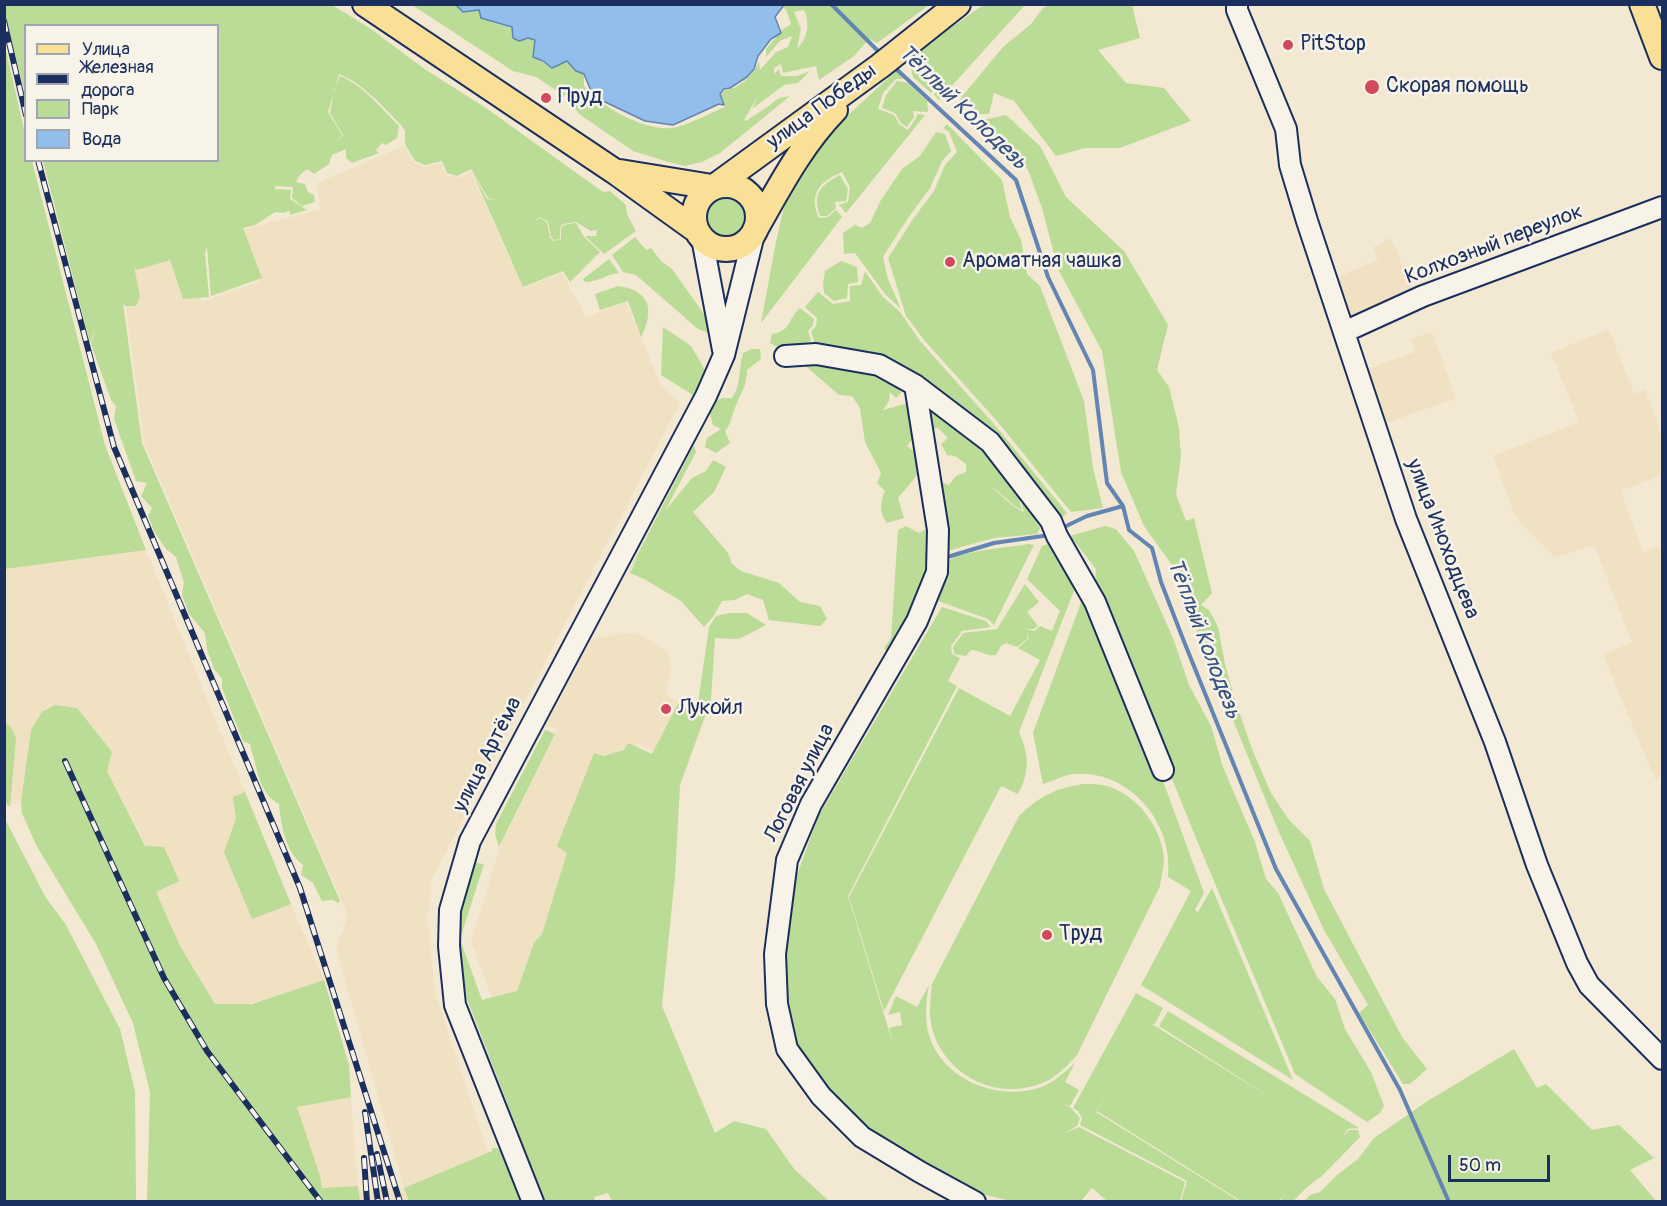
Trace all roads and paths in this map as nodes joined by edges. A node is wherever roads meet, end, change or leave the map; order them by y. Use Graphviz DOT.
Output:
graph roads {
  1 [pos="365,4"];
  2 [pos="958,4"];
  3 [pos="1237,4"];
  4 [pos="1642,4"];
  5 [pos="1662,57"];
  6 [pos="880,66"];
  7 [pos="615,171"];
  8 [pos="713,187"];
  9 [pos="1662,207"];
  10 [pos="755,230"];
  11 [pos="699,234"];
  12 [pos="1344,332"];
  13 [pos="724,355"];
  14 [pos="785,356"];
  15 [pos="915,385"];
  16 [pos="1163,770"];
  17 [pos="1662,1059"];
  18 [pos="533,1202"];
  19 [pos="975,1202"];
  1 -- 7 [label="main road"];
  2 -- 6 [label="main road, улица Победы"];
  3 -- 12 [label="street, улица Иноходцева"];
  4 -- 5 [label="main road"];
  6 -- 8 [label="main road, улица Победы"];
  6 -- 10 [label="main road"];
  7 -- 8 [label="main road"];
  7 -- 11 [label="main road"];
  8 -- 10 [label="main road"];
  8 -- 11 [label="main road"];
  9 -- 12 [label="street, Колхозный переулок"];
  10 -- 11 [label="main road"];
  10 -- 13 [label="street, улица Артёма"];
  11 -- 13 [label="street"];
  12 -- 17 [label="street, улица Иноходцева"];
  13 -- 18 [label="street, улица Артёма"];
  14 -- 15 [label="street"];
  15 -- 16 [label="street"];
  15 -- 19 [label="street, Логовая улица"];
}
